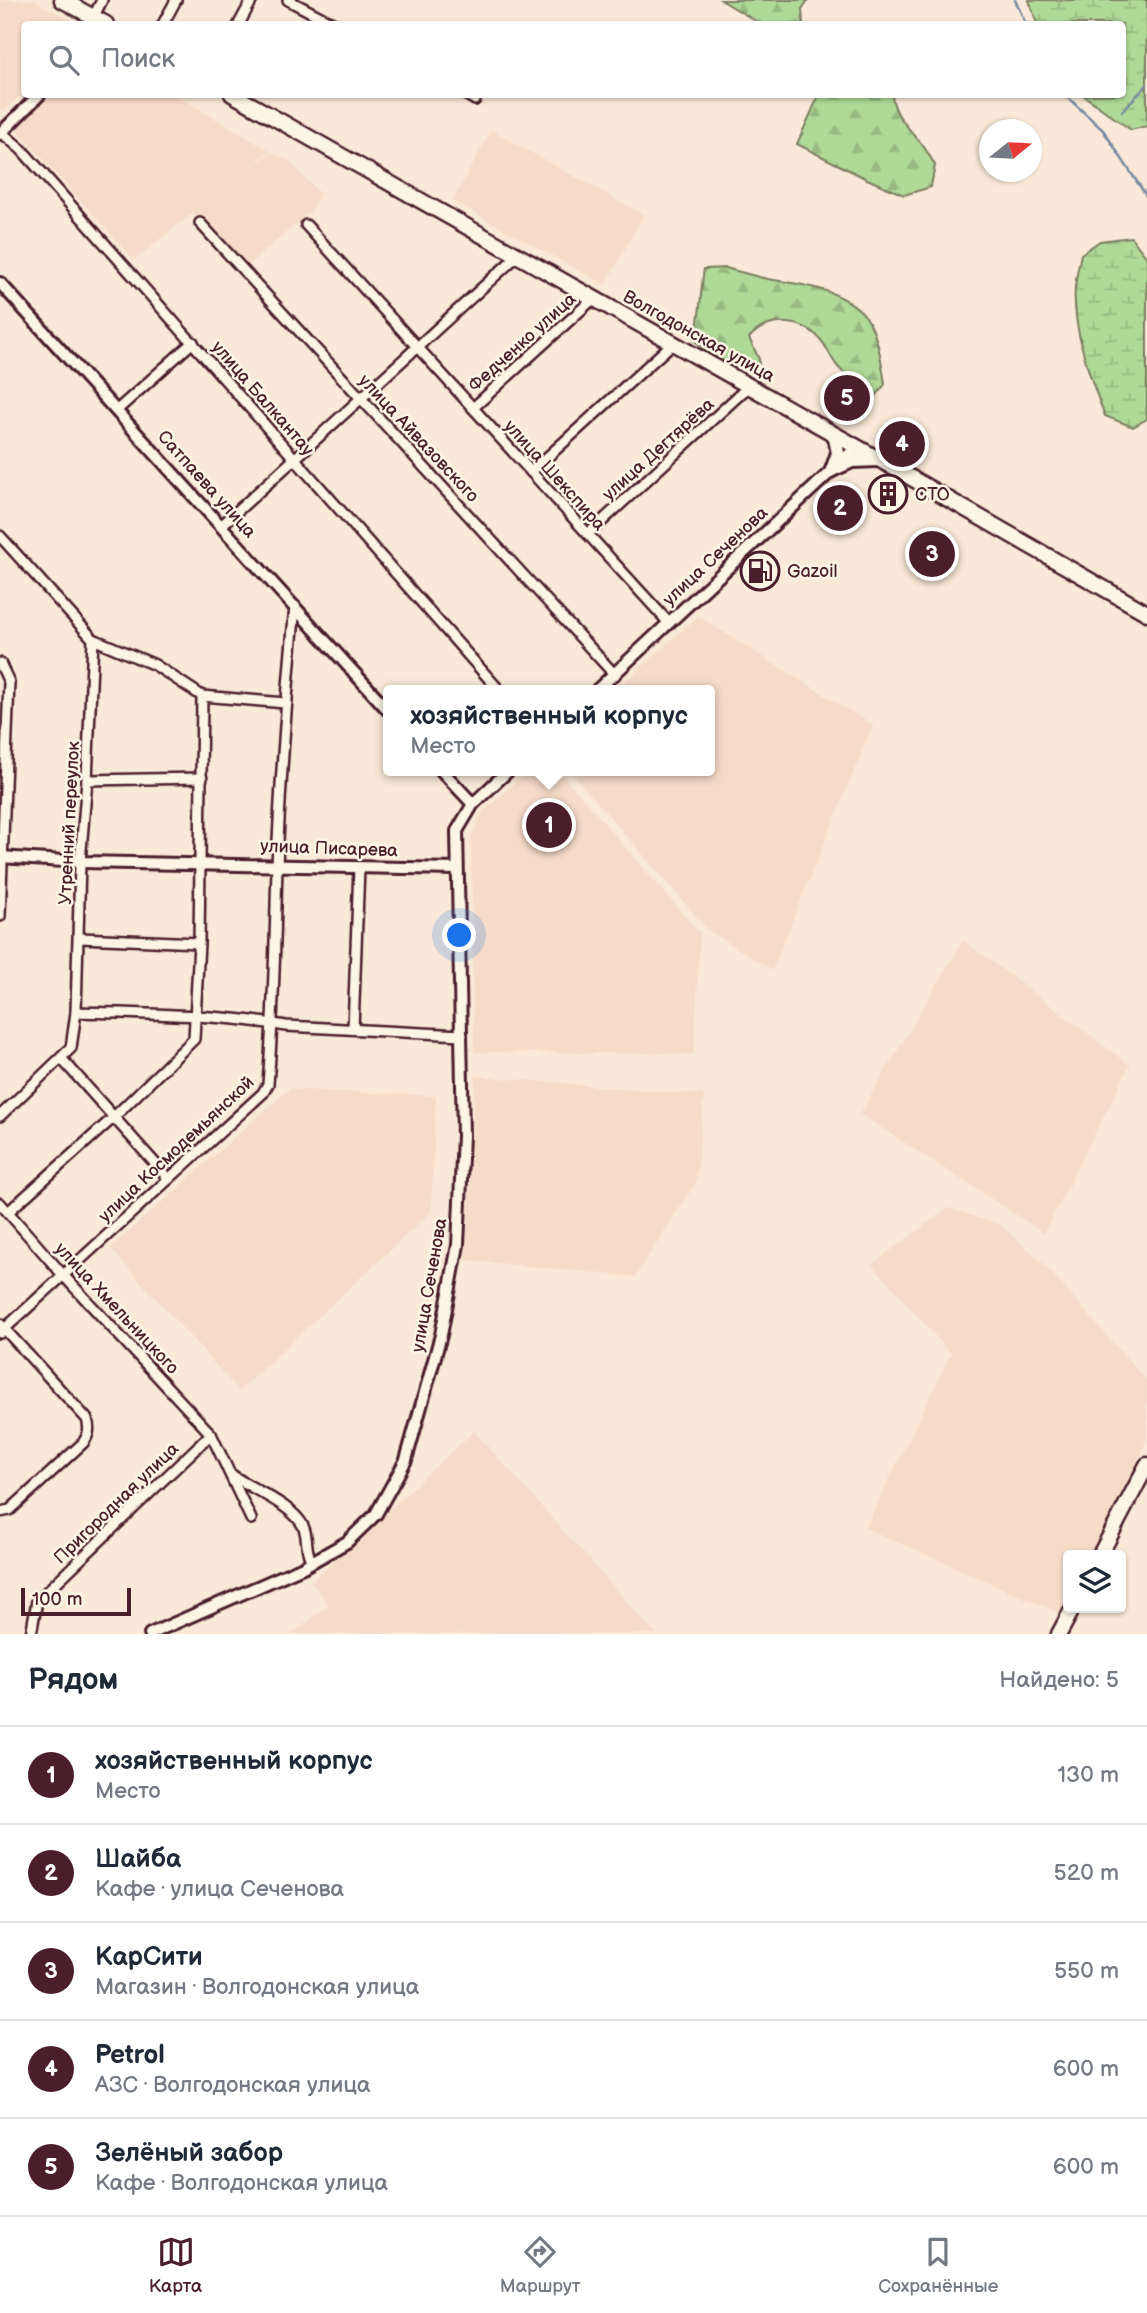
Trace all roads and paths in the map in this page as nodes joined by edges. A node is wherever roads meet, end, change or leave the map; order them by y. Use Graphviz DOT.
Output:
graph roads {
  1 [pos="62,0"];
  2 [pos="102,0"];
  3 [pos="176,0"];
  4 [pos="252,0"];
  5 [pos="288,0"];
  6 [pos="99,21"];
  7 [pos="165,21"];
  8 [pos="241,21"];
  9 [pos="328,21"];
  10 [pos="36,98"];
  11 [pos="239,98"];
  12 [pos="472,98"];
  13 [pos="475,100"];
  14 [pos="1,133"];
  15 [pos="200,223"];
  16 [pos="306,225"];
  17 [pos="517,256"];
  18 [pos="0,283"];
  19 [pos="593,299"];
  20 [pos="192,342"];
  21 [pos="673,343"];
  22 [pos="418,348"];
  23 [pos="749,386"];
  24 [pos="362,399"];
  25 [pos="473,408"];
  26 [pos="116,411"];
  27 [pos="834,434"];
  28 [pos="856,447"];
  29 [pos="296,460"];
  30 [pos="880,460"];
  31 [pos="832,471"];
  32 [pos="531,472"];
  33 [pos="221,526"];
  34 [pos="588,534"];
  35 [pos="0,536"];
  36 [pos="295,606"];
  37 [pos="1147,613"];
  38 [pos="668,623"];
  39 [pos="93,639"];
  40 [pos="0,663"];
  41 [pos="615,675"];
  42 [pos="495,685"];
  43 [pos="603,685"];
  44 [pos="202,696"];
  45 [pos="286,703"];
  46 [pos="383,704"];
  47 [pos="447,776"];
  48 [pos="503,776"];
  49 [pos="202,778"];
  50 [pos="87,780"];
  51 [pos="472,804"];
  52 [pos="2,857"];
  53 [pos="80,862"];
  54 [pos="201,862"];
  55 [pos="277,864"];
  56 [pos="359,867"];
  57 [pos="457,869"];
  58 [pos="0,916"];
  59 [pos="80,937"];
  60 [pos="199,943"];
  61 [pos="76,1012"];
  62 [pos="197,1016"];
  63 [pos="273,1024"];
  64 [pos="353,1029"];
  65 [pos="461,1035"];
  66 [pos="61,1058"];
  67 [pos="0,1116"];
  68 [pos="113,1118"];
  69 [pos="169,1178"];
  70 [pos="0,1203"];
  71 [pos="8,1212"];
  72 [pos="63,1275"];
  73 [pos="2,1328"];
  74 [pos="211,1434"];
  75 [pos="1147,1465"];
  76 [pos="228,1471"];
  77 [pos="0,1512"];
  78 [pos="251,1519"];
  79 [pos="1103,1550"];
  80 [pos="312,1562"];
  81 [pos="1070,1613"];
  82 [pos="30,1634"];
  83 [pos="150,1634"];
  84 [pos="1059,1634"];
  1 -- 6 [label="main road"];
  2 -- 6 [label="street"];
  3 -- 7 [label="street"];
  4 -- 8 [label="street"];
  5 -- 9 [label="street"];
  10 -- 14 [label="street"];
  11 -- 17 [label="main road, Волгодонская улица"];
  12 -- 13 [label="street"];
  14 -- 20 [label="street, улица Балкантау"];
  15 -- 24 [label="street, улица Айвазовского"];
  16 -- 22 [label="street, улица Шекспира"];
  17 -- 19 [label="main road, Волгодонская улица"];
  17 -- 22 [label="street"];
  18 -- 26 [label="street, Сатпаева улица"];
  19 -- 21 [label="main road, Волгодонская улица"];
  19 -- 25 [label="street, Федченко улица"];
  20 -- 26 [label="street"];
  20 -- 29 [label="street, улица Балкантау"];
  21 -- 23 [label="main road, Волгодонская улица"];
  21 -- 32 [label="street"];
  22 -- 24 [label="street"];
  22 -- 25 [label="street, улица Шекспира"];
  23 -- 27 [label="main road, Волгодонская улица"];
  23 -- 34 [label="street, улица Дегтярёва"];
  24 -- 29 [label="street"];
  24 -- 41 [label="street, улица Айвазовского"];
  25 -- 32 [label="street, улица Шекспира"];
  26 -- 33 [label="street, Сатпаева улица"];
  27 -- 28 [label="main road, Волгодонская улица"];
  27 -- 31 [label="main road"];
  28 -- 30 [label="main road, Волгодонская улица"];
  28 -- 31 [label="street, улица Сеченова"];
  29 -- 33 [label="street"];
  29 -- 42 [label="street, улица Балкантау"];
  30 -- 31 [label="main road"];
  30 -- 37 [label="main road, Волгодонская улица"];
  31 -- 38 [label="street, улица Сеченова"];
  32 -- 34 [label="street, улица Шекспира"];
  33 -- 36 [label="street, Сатпаева улица"];
  34 -- 38 [label="street, улица Шекспира"];
  35 -- 39 [label="street"];
  36 -- 45 [label="street, улица Космодемьянской"];
  36 -- 46 [label="street, Сатпаева улица"];
  38 -- 41 [label="street, улица Сеченова"];
  39 -- 44 [label="street"];
  39 -- 50 [label="street, Утренний переулок"];
  40 -- 52 [label="street"];
  41 -- 43 [label="street, улица Сеченова"];
  44 -- 45 [label="street"];
  44 -- 49 [label="street"];
  45 -- 55 [label="street, улица Космодемьянской"];
  47 -- 51 [label="street"];
  48 -- 51 [label="street, улица Сеченова"];
  49 -- 50 [label="street"];
  49 -- 54 [label="street"];
  50 -- 53 [label="street, Утренний переулок"];
  51 -- 57 [label="street, улица Сеченова"];
  52 -- 53 [label="street, улица Писарева"];
  52 -- 58 [label="street"];
  53 -- 54 [label="street, улица Писарева"];
  53 -- 59 [label="street, Утренний переулок"];
  54 -- 55 [label="street, улица Писарева"];
  54 -- 60 [label="street"];
  55 -- 56 [label="street, улица Писарева"];
  55 -- 63 [label="street, улица Космодемьянской"];
  56 -- 57 [label="street, улица Писарева"];
  56 -- 64 [label="street"];
  57 -- 65 [label="street, улица Сеченова"];
  59 -- 60 [label="street"];
  59 -- 61 [label="street, Утренний переулок"];
  60 -- 62 [label="street"];
  61 -- 62 [label="street"];
  61 -- 66 [label="street, Утренний переулок"];
  62 -- 63 [label="street"];
  62 -- 68 [label="street"];
  63 -- 64 [label="street"];
  63 -- 69 [label="street, улица Космодемьянской"];
  64 -- 65 [label="street"];
  65 -- 80 [label="street, улица Сеченова"];
  66 -- 67 [label="street, Утренний переулок"];
  66 -- 68 [label="street"];
  68 -- 69 [label="street"];
  68 -- 71 [label="street"];
  69 -- 72 [label="street, улица Космодемьянской"];
  70 -- 71 [label="street, улица Хмельницкого"];
  71 -- 72 [label="street, улица Хмельницкого"];
  72 -- 73 [label="street, улица Космодемьянской"];
  72 -- 74 [label="street, улица Хмельницкого"];
  73 -- 77 [label="street"];
  74 -- 76 [label="street, улица Хмельницкого"];
  74 -- 82 [label="street, Пригородная улица"];
  75 -- 79 [label="main road"];
  76 -- 78 [label="street, улица Хмельницкого"];
  76 -- 80 [label="street"];
  80 -- 83 [label="street, улица Сеченова"];
  81 -- 84 [label="main road"];
}
